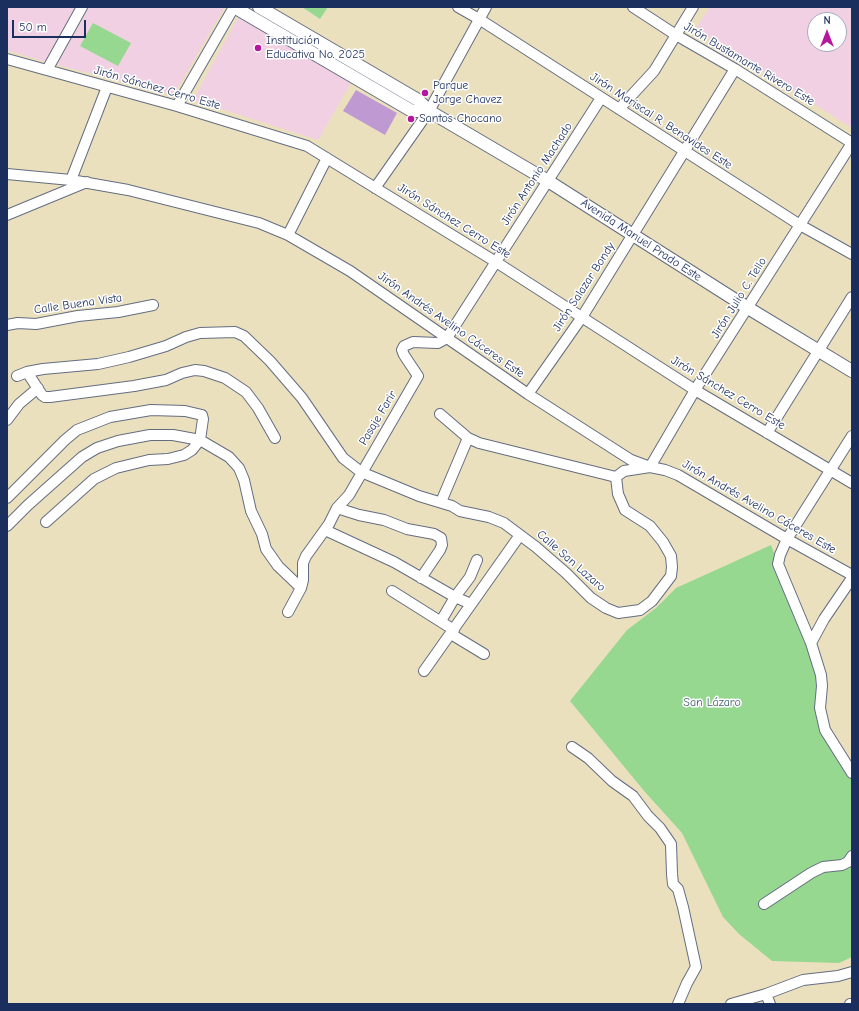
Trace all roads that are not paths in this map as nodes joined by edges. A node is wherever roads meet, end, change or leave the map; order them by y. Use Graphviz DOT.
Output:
graph roads {
  1 [pos="82,7"];
  2 [pos="234,7"];
  3 [pos="258,7"];
  4 [pos="458,7"];
  5 [pos="486,7"];
  6 [pos="633,7"];
  7 [pos="693,7"];
  8 [pos="479,19"];
  9 [pos="676,35"];
  10 [pos="7,59"];
  11 [pos="735,69"];
  12 [pos="47,70"];
  13 [pos="107,87"];
  14 [pos="601,98"];
  15 [pos="177,106"];
  16 [pos="619,109"];
  17 [pos="429,111"];
  18 [pos="852,143"];
  19 [pos="684,151"];
  20 [pos="327,158"];
  21 [pos="9,175"];
  22 [pos="71,180"];
  23 [pos="548,181"];
  24 [pos="87,182"];
  25 [pos="376,188"];
  26 [pos="7,215"];
  27 [pos="800,225"];
  28 [pos="288,235"];
  29 [pos="633,235"];
  30 [pos="852,254"];
  31 [pos="496,262"];
  32 [pos="852,297"];
  33 [pos="153,305"];
  34 [pos="748,308"];
  35 [pos="582,317"];
  36 [pos="7,325"];
  37 [pos="447,338"];
  38 [pos="818,351"];
  39 [pos="852,371"];
  40 [pos="27,372"];
  41 [pos="17,376"];
  42 [pos="38,388"];
  43 [pos="695,390"];
  44 [pos="528,394"];
  45 [pos="440,414"];
  46 [pos="7,420"];
  47 [pos="767,433"];
  48 [pos="852,436"];
  49 [pos="275,438"];
  50 [pos="468,438"];
  51 [pos="200,440"];
  52 [pos="650,467"];
  53 [pos="831,470"];
  54 [pos="361,472"];
  55 [pos="616,477"];
  56 [pos="852,483"];
  57 [pos="7,498"];
  58 [pos="441,502"];
  59 [pos="337,508"];
  60 [pos="46,522"];
  61 [pos="7,526"];
  62 [pos="325,530"];
  63 [pos="520,535"];
  64 [pos="788,539"];
  65 [pos="477,560"];
  66 [pos="852,575"];
  67 [pos="422,578"];
  68 [pos="852,578"];
  69 [pos="301,588"];
  70 [pos="392,591"];
  71 [pos="455,597"];
  72 [pos="471,604"];
  73 [pos="288,612"];
  74 [pos="441,621"];
  75 [pos="453,632"];
  76 [pos="811,643"];
  77 [pos="484,654"];
  78 [pos="424,671"];
  79 [pos="572,747"];
  80 [pos="852,773"];
  81 [pos="852,856"];
  82 [pos="764,904"];
  83 [pos="852,972"];
  84 [pos="768,999"];
  85 [pos="678,1004"];
  86 [pos="731,1004"];
  1 -- 12 [label="street"];
  2 -- 15 [label="street"];
  2 -- 17 [label="street, Avenida Manuel Prado Este"];
  3 -- 17 [label="street, Avenida Manuel Prado Este"];
  4 -- 8 [label="street, Jirón Mariscal R. Benavides Este"];
  5 -- 8 [label="street"];
  6 -- 9 [label="street, Jirón Bustamante Rivero Este"];
  7 -- 9 [label="street"];
  8 -- 14 [label="street, Jirón Mariscal R. Benavides Este"];
  8 -- 17 [label="street"];
  9 -- 11 [label="street, Jirón Bustamante Rivero Este"];
  9 -- 16 [label="street"];
  10 -- 12 [label="street, Jirón Sánchez Cerro Este"];
  11 -- 18 [label="street, Jirón Bustamante Rivero Este"];
  11 -- 19 [label="street, Jirón Salazar Bondy"];
  12 -- 13 [label="street, Jirón Sánchez Cerro Este"];
  13 -- 15 [label="street, Jirón Sánchez Cerro Este"];
  13 -- 22 [label="street"];
  14 -- 16 [label="street, Jirón Mariscal R. Benavides Este"];
  14 -- 23 [label="street, Jirón Antonio Machado"];
  15 -- 20 [label="street, Jirón Sánchez Cerro Este"];
  16 -- 19 [label="street, Jirón Mariscal R. Benavides Este"];
  17 -- 23 [label="street, Avenida Manuel Prado Este"];
  17 -- 25 [label="street"];
  18 -- 27 [label="street, Jirón Julio C. Tello"];
  19 -- 27 [label="street, Jirón Mariscal R. Benavides Este"];
  19 -- 29 [label="street, Jirón Salazar Bondy"];
  20 -- 25 [label="street, Jirón Sánchez Cerro Este"];
  20 -- 28 [label="street"];
  21 -- 22 [label="street, Jirón Andrés Avelino Cáceres Este"];
  22 -- 24 [label="street, Jirón Andrés Avelino Cáceres Este"];
  23 -- 29 [label="street, Avenida Manuel Prado Este"];
  23 -- 31 [label="street, Jirón Antonio Machado"];
  24 -- 26 [label="street"];
  24 -- 28 [label="street, Jirón Andrés Avelino Cáceres Este"];
  25 -- 31 [label="street, Jirón Sánchez Cerro Este"];
  27 -- 30 [label="street, Jirón Mariscal R. Benavides Este"];
  27 -- 34 [label="street, Jirón Julio C. Tello"];
  28 -- 37 [label="street, Jirón Andrés Avelino Cáceres Este"];
  29 -- 34 [label="street, Avenida Manuel Prado Este"];
  29 -- 35 [label="street, Jirón Salazar Bondy"];
  31 -- 35 [label="street, Jirón Sánchez Cerro Este"];
  31 -- 37 [label="street, Jirón Antonio Machado"];
  32 -- 38 [label="street"];
  33 -- 36 [label="street, Calle Buena Vista"];
  34 -- 38 [label="street, Avenida Manuel Prado Este"];
  34 -- 43 [label="street, Jirón Julio C. Tello"];
  35 -- 43 [label="street, Jirón Sánchez Cerro Este"];
  35 -- 44 [label="street, Jirón Salazar Bondy"];
  37 -- 44 [label="street, Jirón Andrés Avelino Cáceres Este"];
  37 -- 54 [label="street, Pasaje Farir"];
  38 -- 39 [label="street, Avenida Manuel Prado Este"];
  38 -- 47 [label="street"];
  40 -- 41 [label="street, Calle San Lazaro"];
  40 -- 42 [label="street"];
  40 -- 54 [label="street, Calle San Lazaro"];
  42 -- 46 [label="street"];
  42 -- 49 [label="street"];
  43 -- 47 [label="street, Jirón Sánchez Cerro Este"];
  43 -- 52 [label="street, Jirón Julio C. Tello"];
  44 -- 52 [label="street, Jirón Andrés Avelino Cáceres Este"];
  45 -- 50 [label="street"];
  47 -- 53 [label="street, Jirón Sánchez Cerro Este"];
  48 -- 53 [label="street"];
  50 -- 55 [label="street"];
  50 -- 58 [label="street"];
  51 -- 57 [label="street"];
  51 -- 60 [label="street"];
  51 -- 61 [label="street"];
  51 -- 69 [label="street"];
  52 -- 55 [label="street"];
  52 -- 64 [label="street, Jirón Andrés Avelino Cáceres Este"];
  53 -- 56 [label="street, Jirón Sánchez Cerro Este"];
  53 -- 64 [label="street"];
  54 -- 58 [label="street, Calle San Lazaro"];
  54 -- 59 [label="street, Pasaje Farir"];
  55 -- 63 [label="street, Calle San Lazaro"];
  58 -- 63 [label="street, Calle San Lazaro"];
  59 -- 62 [label="street, Pasaje Farir"];
  59 -- 67 [label="street"];
  62 -- 67 [label="street"];
  62 -- 69 [label="street, Pasaje Farir"];
  63 -- 72 [label="street"];
  64 -- 66 [label="street, Jirón Andrés Avelino Cáceres Este"];
  64 -- 76 [label="street"];
  65 -- 71 [label="street"];
  67 -- 71 [label="street"];
  68 -- 76 [label="street"];
  69 -- 73 [label="street"];
  70 -- 74 [label="street"];
  71 -- 72 [label="street"];
  71 -- 74 [label="street"];
  72 -- 75 [label="street"];
  74 -- 75 [label="street"];
  75 -- 77 [label="street"];
  75 -- 78 [label="street"];
  76 -- 80 [label="street"];
  79 -- 85 [label="street"];
  81 -- 82 [label="street"];
  83 -- 84 [label="street"];
  84 -- 86 [label="street"];
}
